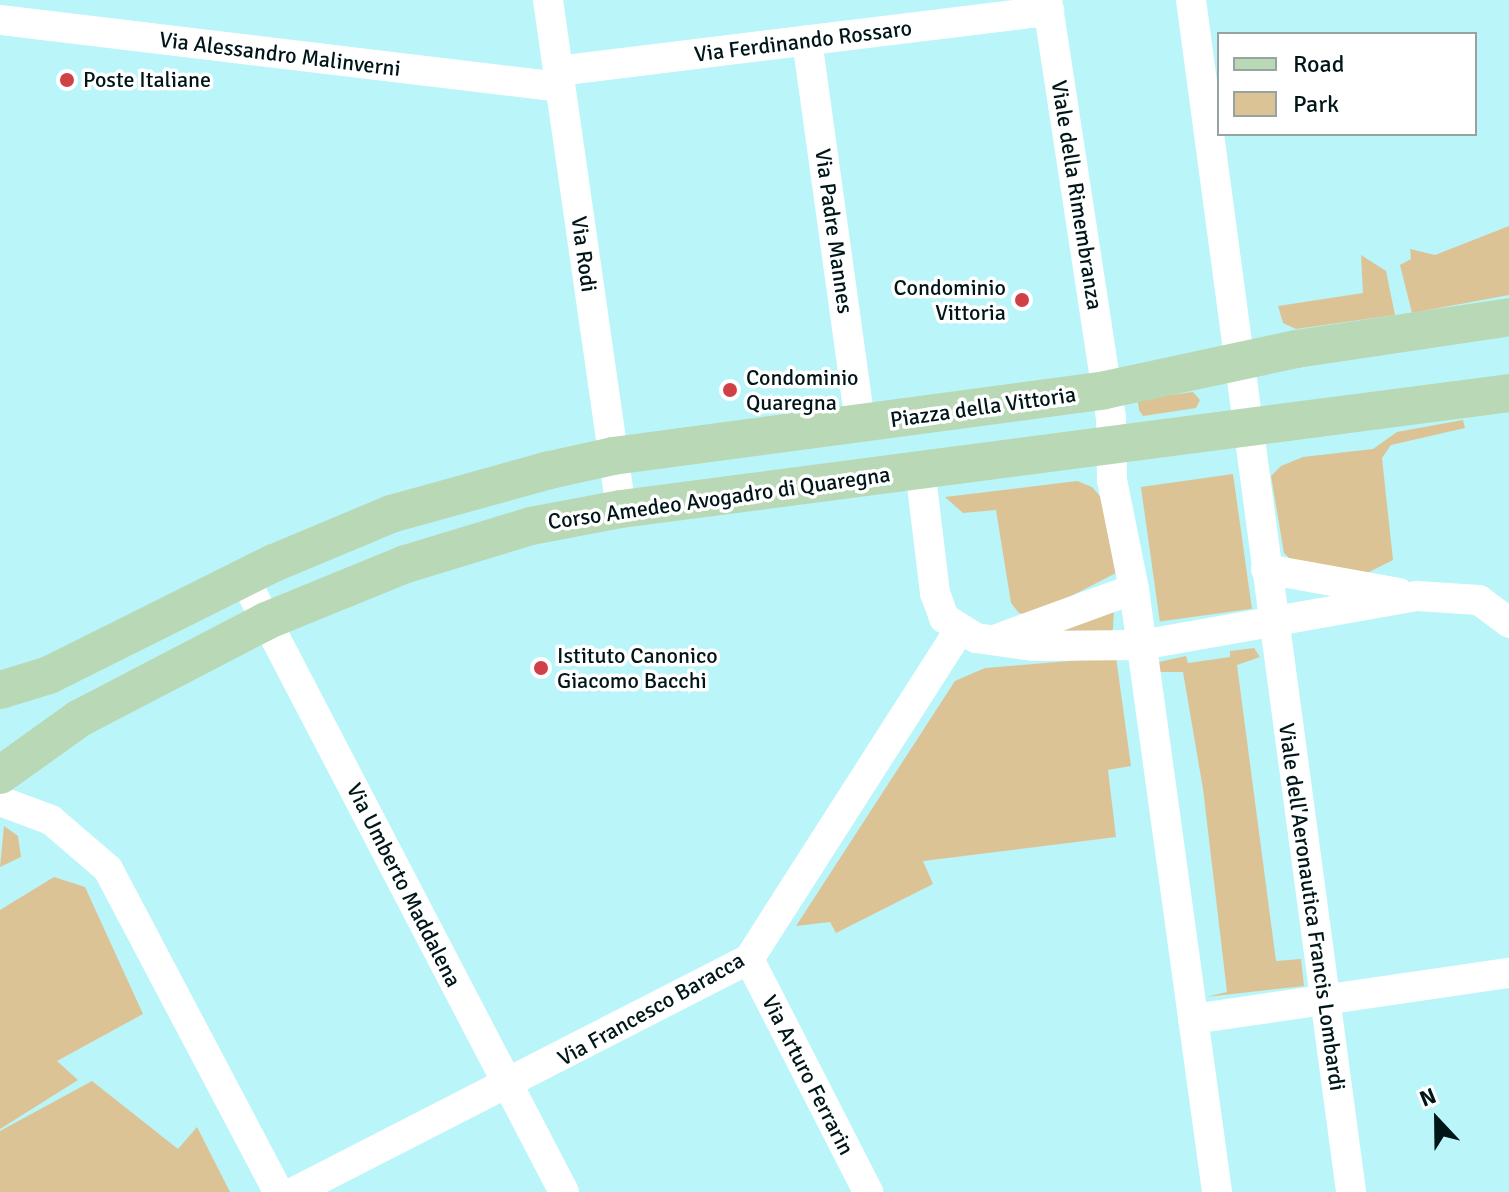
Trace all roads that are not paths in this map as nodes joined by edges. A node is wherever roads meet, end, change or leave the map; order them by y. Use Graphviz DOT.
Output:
graph roads {
  1 [pos="548,0"];
  2 [pos="1191,0"];
  3 [pos="1048,5"];
  4 [pos="0,20"];
  5 [pos="807,40"];
  6 [pos="559,79"];
  7 [pos="1509,317"];
  8 [pos="1241,365"];
  9 [pos="1105,390"];
  10 [pos="1509,393"];
  11 [pos="860,423"];
  12 [pos="1248,428"];
  13 [pos="1109,446"];
  14 [pos="613,456"];
  15 [pos="920,469"];
  16 [pos="621,509"];
  17 [pos="1266,569"];
  18 [pos="244,578"];
  19 [pos="1134,589"];
  20 [pos="1417,596"];
  21 [pos="266,621"];
  22 [pos="1274,622"];
  23 [pos="1509,623"];
  24 [pos="958,632"];
  25 [pos="994,640"];
  26 [pos="1141,645"];
  27 [pos="0,690"];
  28 [pos="0,775"];
  29 [pos="0,801"];
  30 [pos="749,959"];
  31 [pos="1509,973"];
  32 [pos="1323,998"];
  33 [pos="1193,1019"];
  34 [pos="508,1086"];
  35 [pos="278,1192"];
  36 [pos="294,1192"];
  37 [pos="564,1192"];
  38 [pos="868,1192"];
  39 [pos="1217,1192"];
  40 [pos="1351,1192"];
  1 -- 6 [label="street, Via Rodi"];
  2 -- 8 [label="street"];
  3 -- 5 [label="street, Via Ferdinando Rossaro"];
  3 -- 9 [label="street, Viale della Rimembranza"];
  4 -- 6 [label="street, Via Alessandro Malinverni"];
  5 -- 6 [label="street, Via Ferdinando Rossaro"];
  5 -- 11 [label="street, Via Padre Mannes"];
  6 -- 14 [label="street, Via Rodi"];
  7 -- 8 [label="main road"];
  8 -- 9 [label="main road, Piazza della Vittoria"];
  8 -- 12 [label="street"];
  9 -- 11 [label="main road, Piazza della Vittoria"];
  9 -- 13 [label="street, Piazza della Vittoria"];
  10 -- 12 [label="main road"];
  11 -- 14 [label="main road"];
  12 -- 13 [label="main road"];
  12 -- 17 [label="street"];
  13 -- 15 [label="main road"];
  13 -- 19 [label="street, Piazza della Vittoria"];
  14 -- 16 [label="street, Via Rodi"];
  14 -- 18 [label="main road"];
  15 -- 16 [label="main road, Corso Amedeo Avogadro di Quaregna"];
  15 -- 24 [label="street"];
  16 -- 21 [label="main road, Corso Amedeo Avogadro di Quaregna"];
  17 -- 20 [label="street"];
  17 -- 22 [label="street"];
  18 -- 21 [label="street, Via Umberto Maddalena"];
  18 -- 27 [label="main road"];
  19 -- 25 [label="street"];
  19 -- 26 [label="street, Piazza della Vittoria"];
  20 -- 22 [label="street"];
  20 -- 23 [label="street"];
  21 -- 28 [label="main road, Corso Amedeo Avogadro di Quaregna"];
  21 -- 34 [label="street, Via Umberto Maddalena"];
  22 -- 26 [label="street"];
  22 -- 32 [label="street, Viale dell'Aeronautica Francis Lombardi"];
  24 -- 25 [label="street"];
  24 -- 30 [label="street, Via Francesco Baracca"];
  25 -- 26 [label="street"];
  26 -- 33 [label="street"];
  29 -- 35 [label="street"];
  30 -- 34 [label="street, Via Francesco Baracca"];
  30 -- 38 [label="street, Via Arturo Ferrarin"];
  31 -- 32 [label="street"];
  32 -- 33 [label="street"];
  32 -- 40 [label="street, Viale dell'Aeronautica Francis Lombardi"];
  33 -- 39 [label="street"];
  34 -- 36 [label="street, Via Francesco Baracca"];
  34 -- 37 [label="street, Via Umberto Maddalena"];
}
